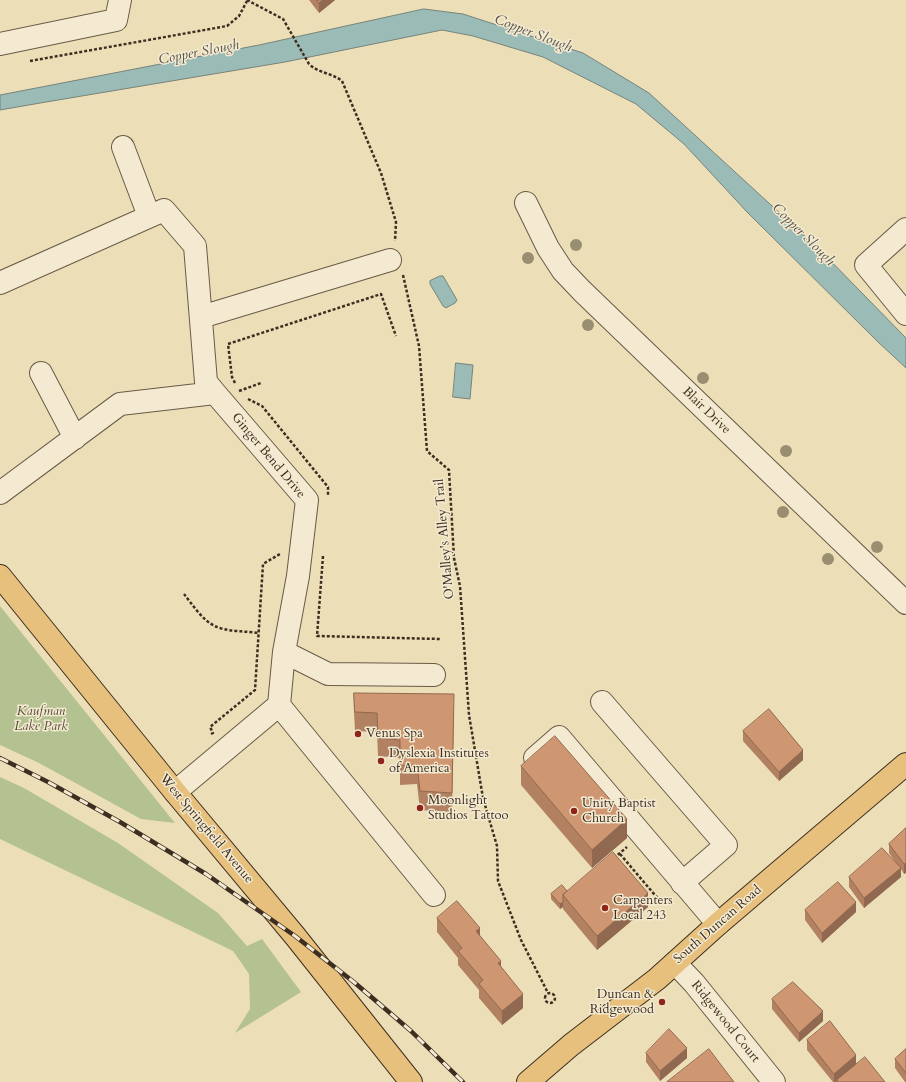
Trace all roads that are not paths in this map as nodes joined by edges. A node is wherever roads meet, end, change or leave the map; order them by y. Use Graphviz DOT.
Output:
graph roads {
  1 [pos="120,0"];
  2 [pos="0,44"];
  3 [pos="123,147"];
  4 [pos="526,203"];
  5 [pos="149,216"];
  6 [pos="906,229"];
  7 [pos="396,259"];
  8 [pos="0,283"];
  9 [pos="906,314"];
  10 [pos="201,317"];
  11 [pos="42,373"];
  12 [pos="215,393"];
  13 [pos="74,438"];
  14 [pos="0,493"];
  15 [pos="0,576"];
  16 [pos="906,603"];
  17 [pos="284,652"];
  18 [pos="434,675"];
  19 [pos="602,702"];
  20 [pos="279,705"];
  21 [pos="906,764"];
  22 [pos="521,770"];
  23 [pos="175,792"];
  24 [pos="682,883"];
  25 [pos="434,895"];
  26 [pos="718,924"];
  27 [pos="675,963"];
  28 [pos="411,1082"];
  29 [pos="528,1082"];
  30 [pos="774,1082"];
  1 -- 2 [label="street"];
  3 -- 5 [label="street"];
  4 -- 16 [label="street, Blair Drive"];
  5 -- 8 [label="street"];
  5 -- 10 [label="street, Ginger Bend Drive"];
  6 -- 9 [label="street"];
  7 -- 10 [label="street"];
  10 -- 12 [label="street, Ginger Bend Drive"];
  11 -- 13 [label="street"];
  12 -- 13 [label="street"];
  12 -- 17 [label="street, Ginger Bend Drive"];
  13 -- 14 [label="street"];
  15 -- 23 [label="main road, West Springfield Avenue"];
  17 -- 18 [label="street"];
  17 -- 20 [label="street, Ginger Bend Drive"];
  19 -- 24 [label="street"];
  20 -- 23 [label="street"];
  20 -- 25 [label="street"];
  21 -- 26 [label="main road, South Duncan Road"];
  22 -- 24 [label="street"];
  23 -- 28 [label="main road, West Springfield Avenue"];
  24 -- 26 [label="street"];
  26 -- 27 [label="main road, South Duncan Road"];
  27 -- 29 [label="main road, South Duncan Road"];
  27 -- 30 [label="street, Ridgewood Court"];
}
